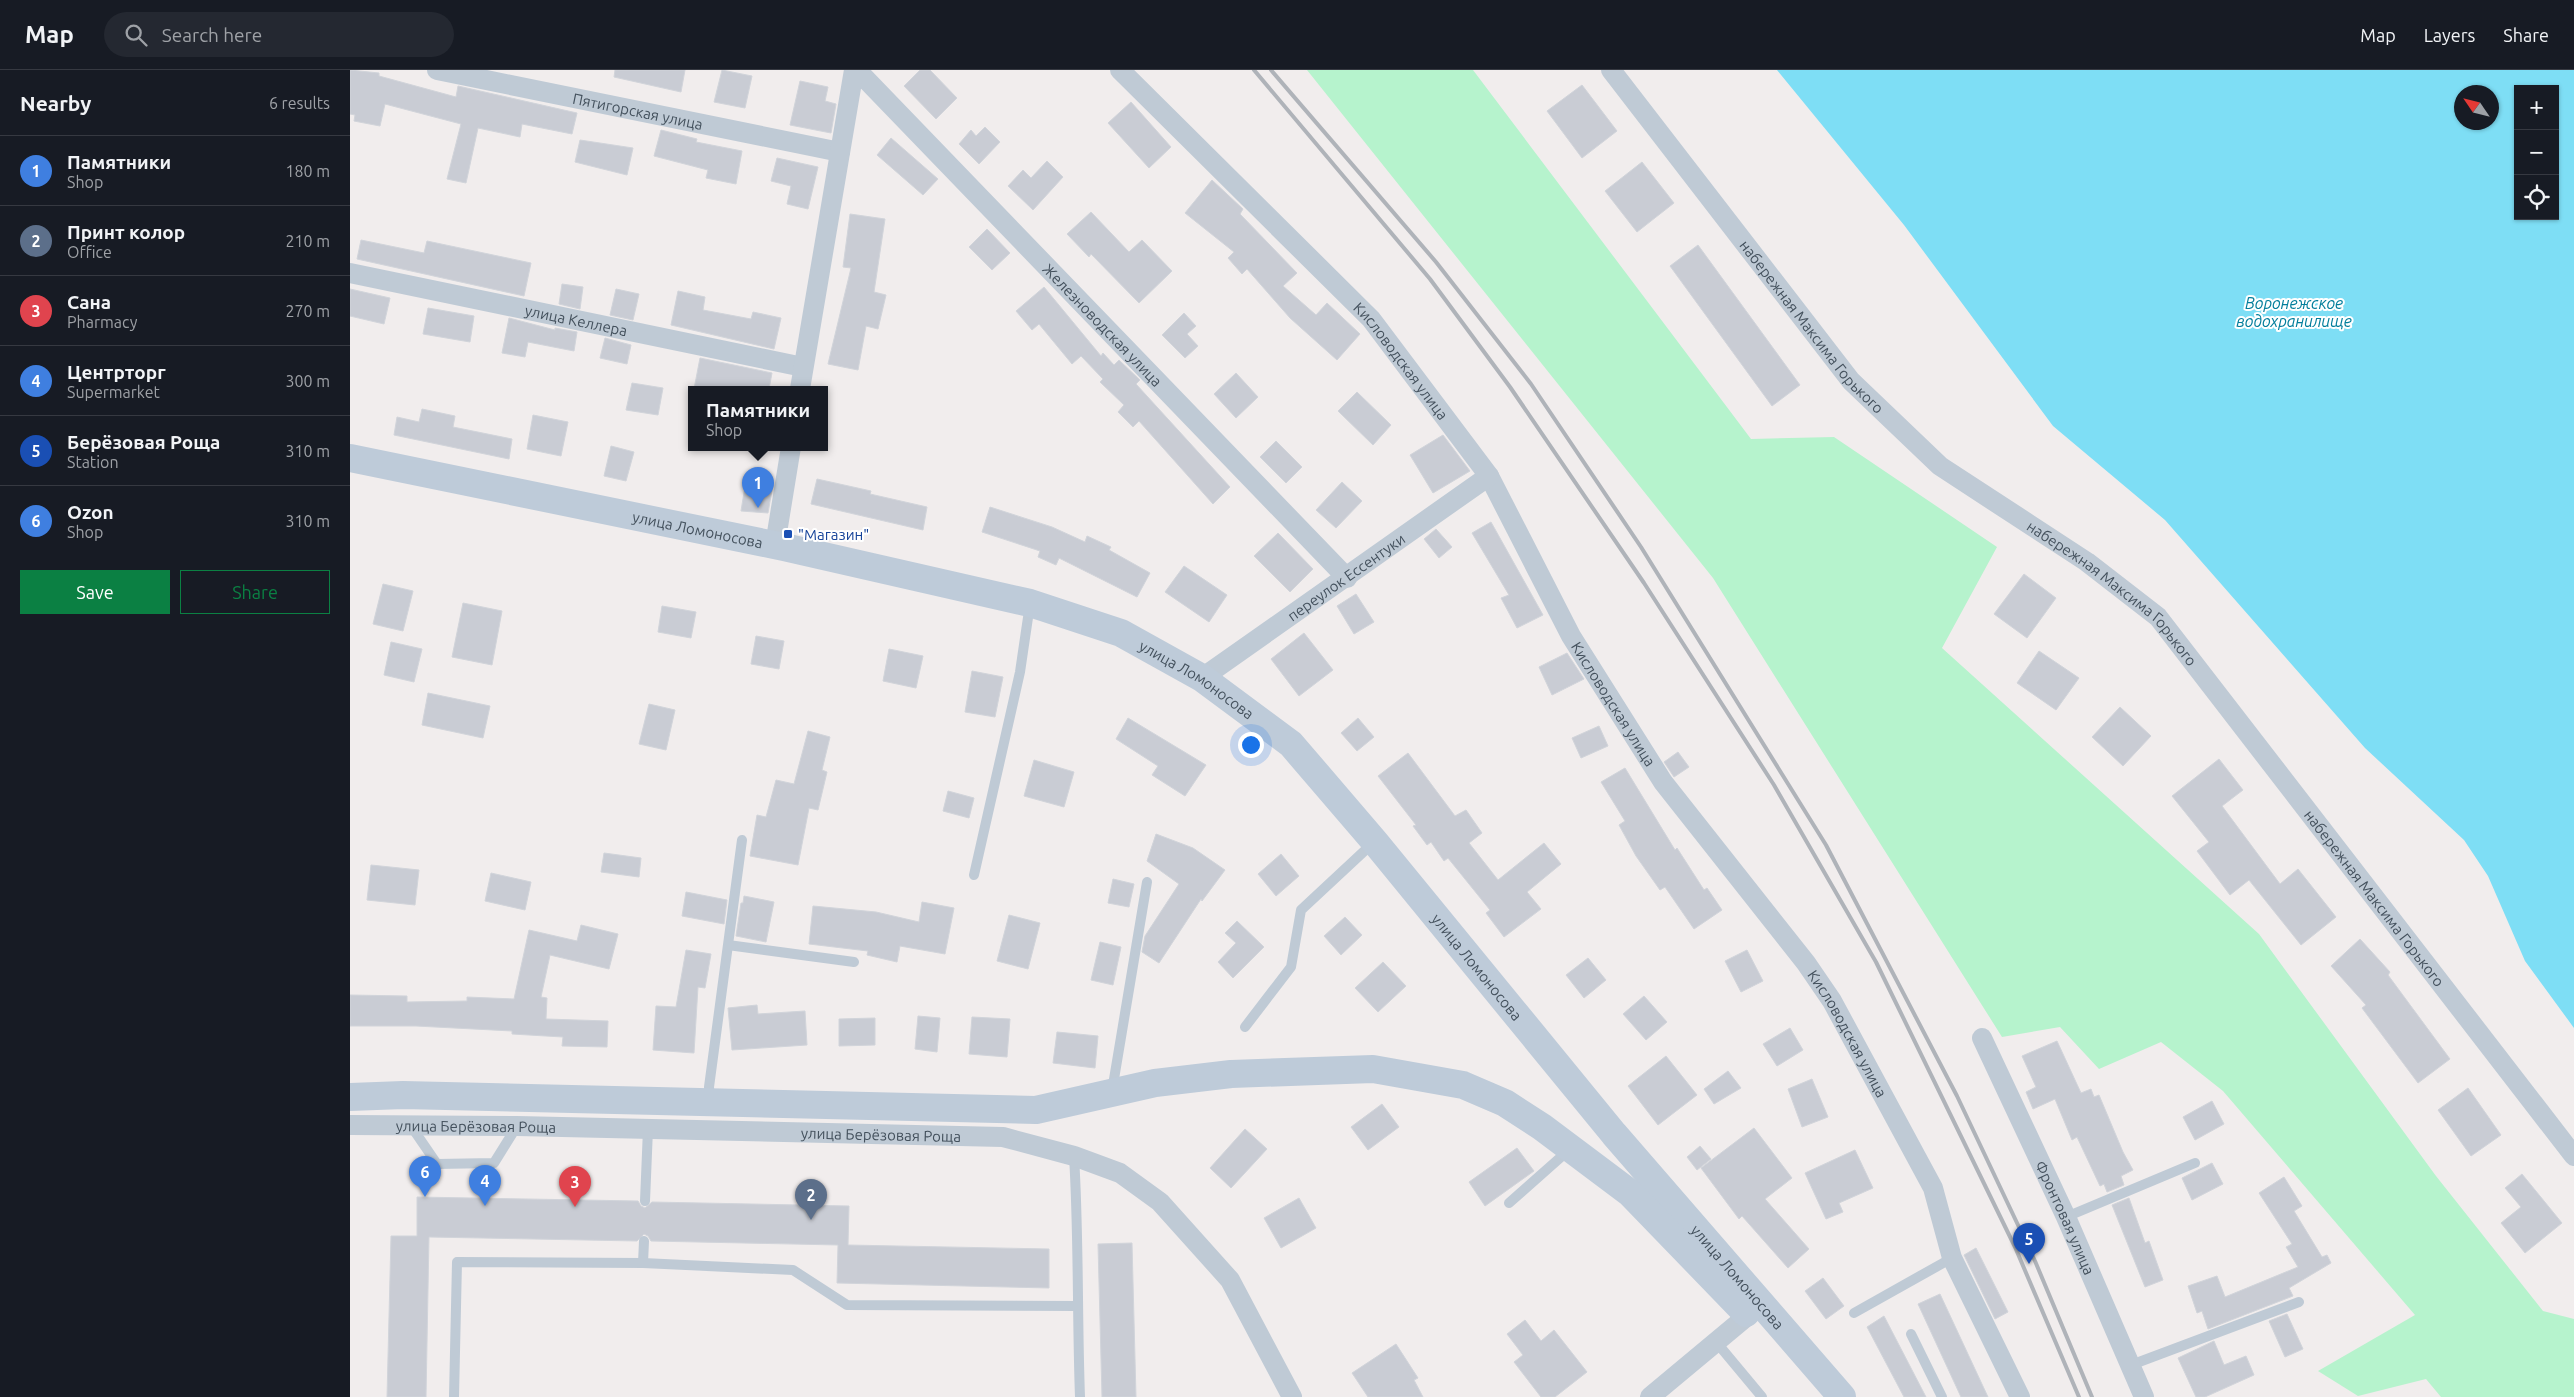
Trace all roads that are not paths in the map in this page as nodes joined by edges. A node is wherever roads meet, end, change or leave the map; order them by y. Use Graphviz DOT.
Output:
graph roads {
  1 [pos="437,70"];
  2 [pos="856,70"];
  3 [pos="1120,70"];
  4 [pos="1611,70"];
  5 [pos="840,152"];
  6 [pos="350,273"];
  7 [pos="803,368"];
  8 [pos="800,386"];
  9 [pos="790,451"];
  10 [pos="350,458"];
  11 [pos="1489,476"];
  12 [pos="775,546"];
  13 [pos="1347,578"];
  14 [pos="1030,603"];
  15 [pos="1202,678"];
  16 [pos="742,840"];
  17 [pos="1375,842"];
  18 [pos="974,875"];
  19 [pos="1148,882"];
  20 [pos="728,945"];
  21 [pos="854,962"];
  22 [pos="1245,1027"];
  23 [pos="1982,1038"];
  24 [pos="1111,1094"];
  25 [pos="350,1097"];
  26 [pos="710,1104"];
  27 [pos="350,1125"];
  28 [pos="411,1126"];
  29 [pos="517,1126"];
  30 [pos="648,1129"];
  31 [pos="1571,1148"];
  32 [pos="1074,1156"];
  33 [pos="2574,1156"];
  34 [pos="2195,1163"];
  35 [pos="645,1202"];
  36 [pos="1509,1203"];
  37 [pos="2066,1217"];
  38 [pos="644,1241"];
  39 [pos="1952,1258"];
  40 [pos="643,1263"];
  41 [pos="2299,1302"];
  42 [pos="1077,1306"];
  43 [pos="1755,1310"];
  44 [pos="1854,1313"];
  45 [pos="1910,1334"];
  46 [pos="1717,1343"];
  47 [pos="2131,1365"];
  48 [pos="454,1397"];
  49 [pos="1080,1397"];
  50 [pos="1292,1397"];
  51 [pos="1650,1397"];
  52 [pos="1762,1397"];
  53 [pos="1819,1397"];
  54 [pos="1842,1397"];
  55 [pos="1942,1397"];
  56 [pos="2020,1397"];
  57 [pos="2144,1397"];
  1 -- 5 [label="street, Пятигорская улица"];
  2 -- 5 [label="street"];
  2 -- 13 [label="street, Железноводская улица"];
  3 -- 11 [label="street, Кисловодская улица"];
  4 -- 33 [label="street, набережная Максима Горького"];
  5 -- 7 [label="street"];
  6 -- 7 [label="street, улица Келлера"];
  7 -- 8 [label="street"];
  9 -- 12 [label="street"];
  10 -- 12 [label="main road, улица Ломоносова"];
  11 -- 13 [label="street, переулок Ессентуки"];
  11 -- 39 [label="street, Кисловодская улица"];
  12 -- 14 [label="main road, улица Ломоносова"];
  13 -- 15 [label="street, переулок Ессентуки"];
  14 -- 15 [label="main road, улица Ломоносова"];
  14 -- 18 [label="lane"];
  15 -- 17 [label="main road, улица Ломоносова"];
  16 -- 20 [label="lane"];
  17 -- 22 [label="lane"];
  17 -- 43 [label="main road, улица Ломоносова"];
  19 -- 24 [label="lane"];
  20 -- 21 [label="lane"];
  20 -- 26 [label="lane"];
  23 -- 37 [label="street, Фронтовая улица"];
  24 -- 26 [label="main road"];
  24 -- 31 [label="main road"];
  25 -- 26 [label="main road"];
  27 -- 28 [label="street, улица Берёзовая Роща"];
  28 -- 29 [label="street, улица Берёзовая Роща"];
  28 -- 29 [label="lane"];
  29 -- 30 [label="street, улица Берёзовая Роща"];
  30 -- 32 [label="street, улица Берёзовая Роща"];
  30 -- 35 [label="lane"];
  31 -- 36 [label="lane"];
  31 -- 43 [label="main road"];
  32 -- 42 [label="lane"];
  32 -- 50 [label="street, улица Берёзовая Роща"];
  34 -- 37 [label="lane"];
  37 -- 47 [label="street, Фронтовая улица"];
  38 -- 40 [label="lane"];
  39 -- 44 [label="lane"];
  39 -- 56 [label="street, Кисловодская улица"];
  40 -- 42 [label="lane"];
  40 -- 48 [label="lane"];
  41 -- 47 [label="lane"];
  42 -- 49 [label="lane"];
  43 -- 46 [label="street"];
  43 -- 53 [label="main road, улица Ломоносова"];
  43 -- 54 [label="main road, улица Ломоносова"];
  45 -- 55 [label="lane"];
  46 -- 51 [label="street"];
  46 -- 52 [label="lane"];
  47 -- 57 [label="street, Фронтовая улица"];
}
